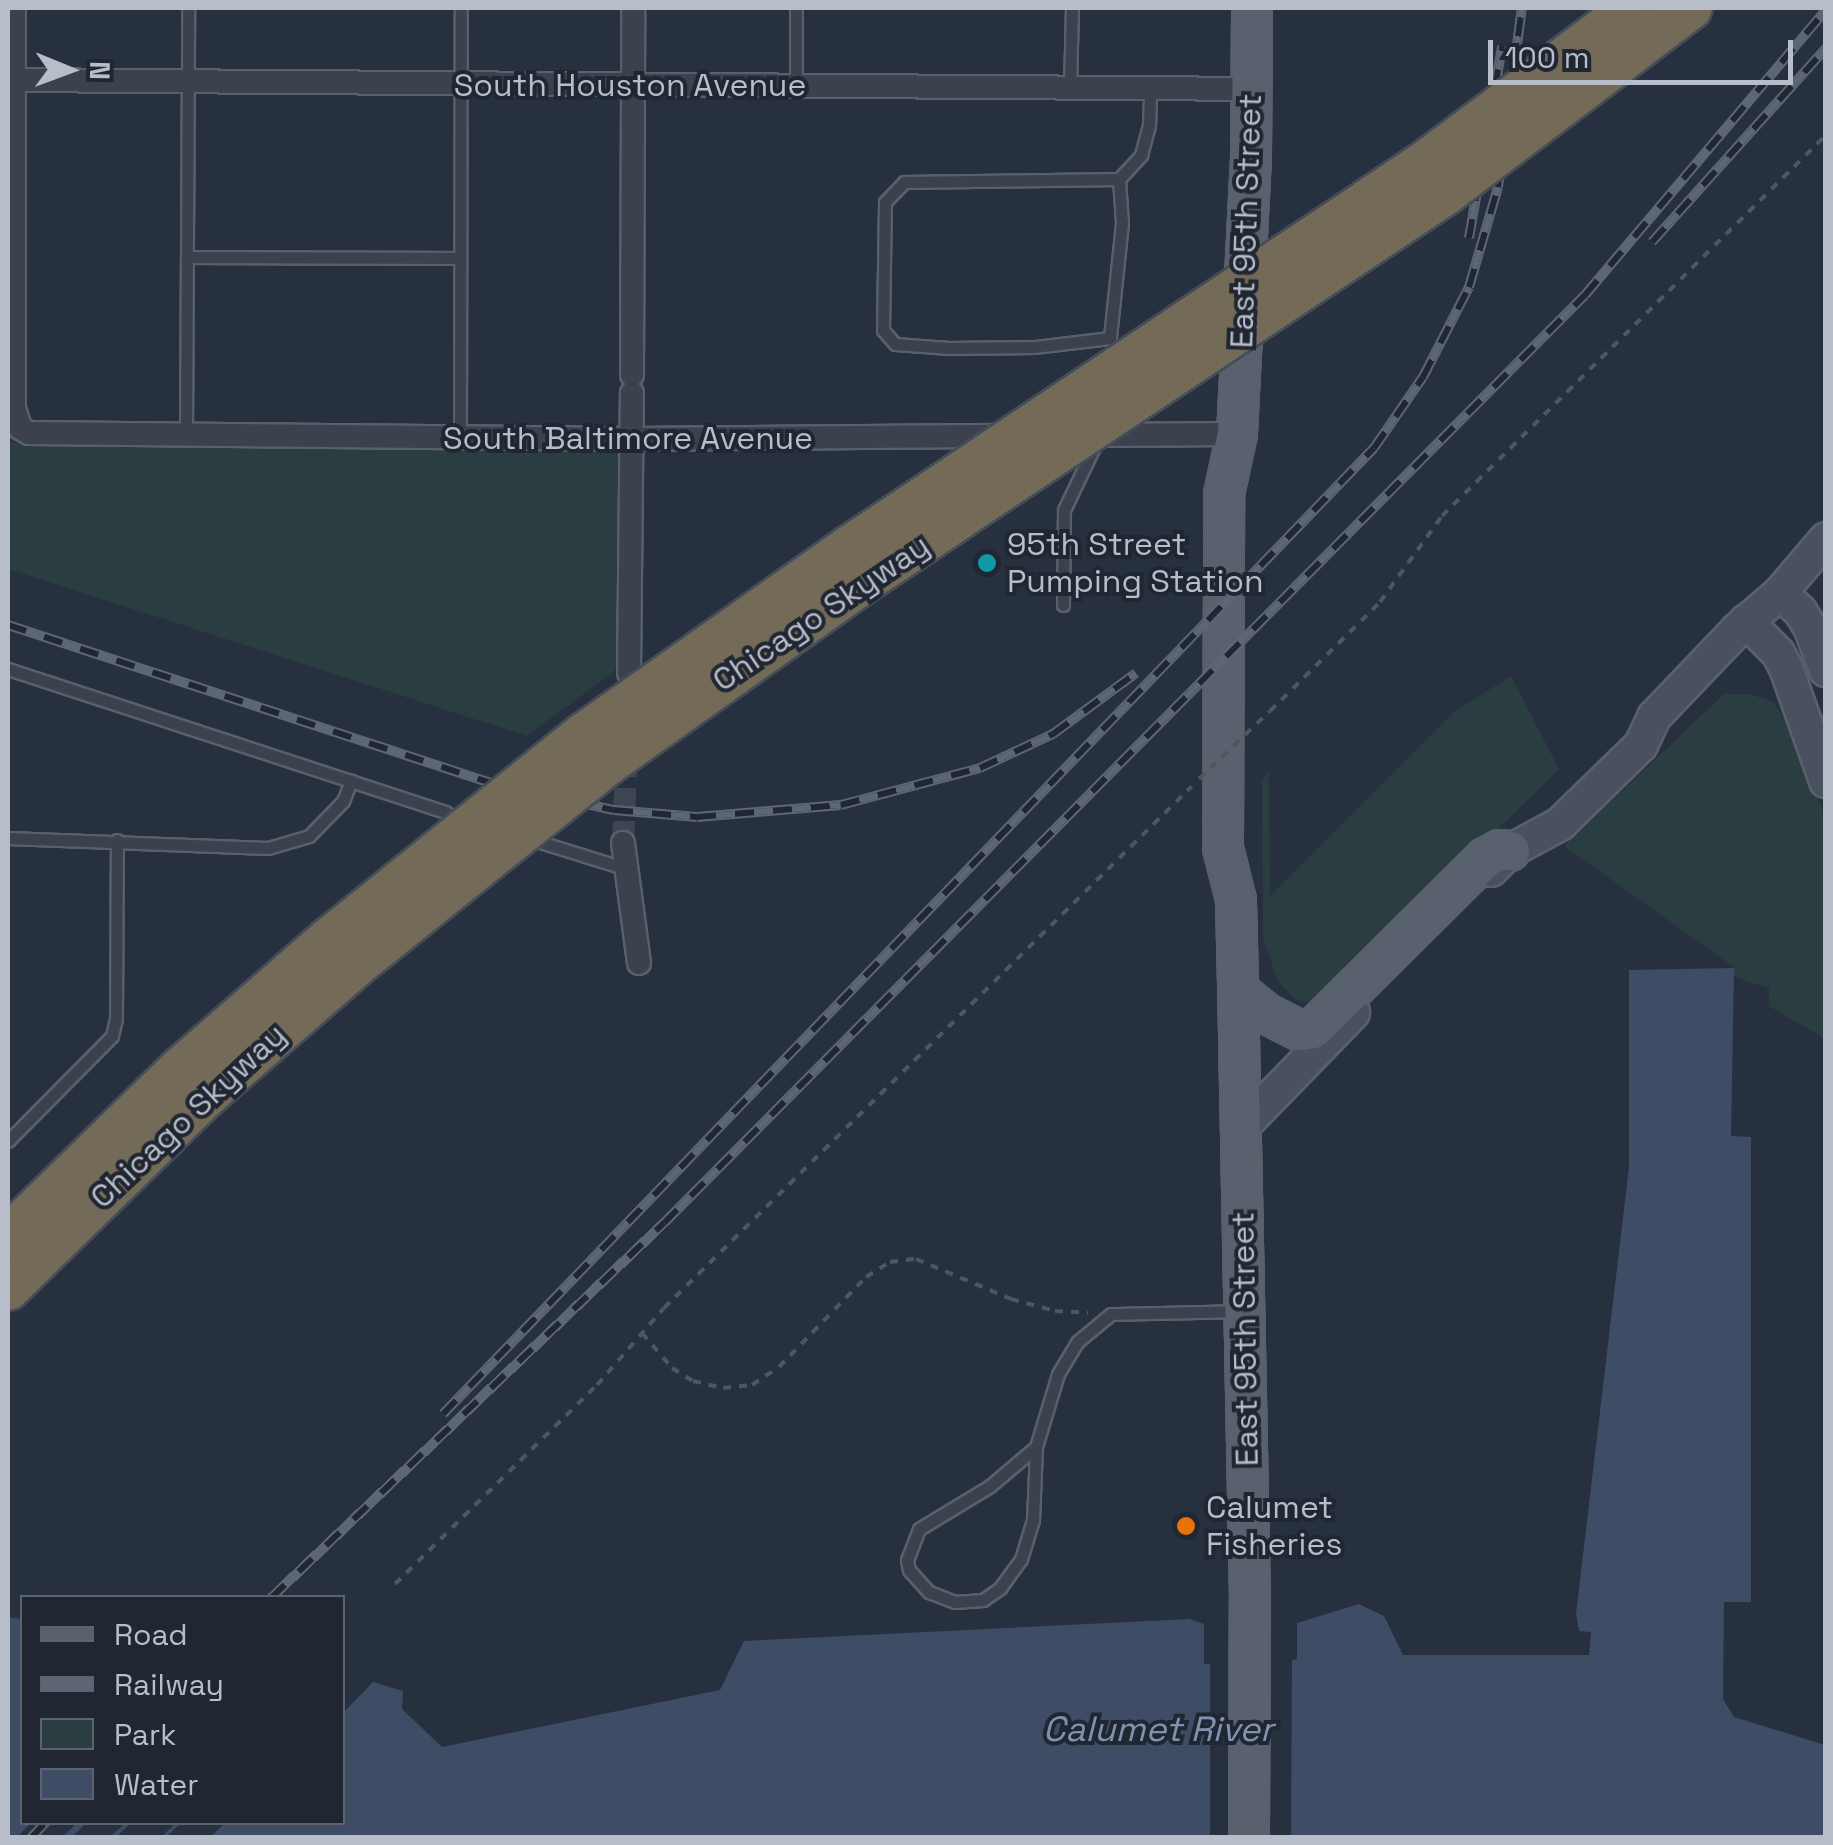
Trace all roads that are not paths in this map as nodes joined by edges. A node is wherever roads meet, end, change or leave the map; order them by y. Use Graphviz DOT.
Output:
graph roads {
  1 [pos="14,8"];
  2 [pos="188,8"];
  3 [pos="460,8"];
  4 [pos="633,8"];
  5 [pos="796,8"];
  6 [pos="1072,8"];
  7 [pos="1252,8"];
  8 [pos="1631,8"];
  9 [pos="1692,8"];
  10 [pos="11,80"];
  11 [pos="188,82"];
  12 [pos="460,84"];
  13 [pos="632,85"];
  14 [pos="796,86"];
  15 [pos="1070,88"];
  16 [pos="1150,88"];
  17 [pos="1252,89"];
  18 [pos="1119,179"];
  19 [pos="187,256"];
  20 [pos="460,258"];
  21 [pos="14,415"];
  22 [pos="1236,434"];
  23 [pos="1100,435"];
  24 [pos="186,436"];
  25 [pos="460,438"];
  26 [pos="632,439"];
  27 [pos="1826,539"];
  28 [pos="1780,594"];
  29 [pos="1063,605"];
  30 [pos="1746,621"];
  31 [pos="8,669"];
  32 [pos="1826,670"];
  33 [pos="629,673"];
  34 [pos="1826,781"];
  35 [pos="352,782"];
  36 [pos="446,812"];
  37 [pos="8,838"];
  38 [pos="117,840"];
  39 [pos="540,842"];
  40 [pos="623,843"];
  41 [pos="1521,845"];
  42 [pos="626,869"];
  43 [pos="638,963"];
  44 [pos="1238,984"];
  45 [pos="1241,1128"];
  46 [pos="8,1141"];
  47 [pos="8,1236"];
  48 [pos="8,1290"];
  49 [pos="1244,1311"];
  50 [pos="1036,1447"];
  51 [pos="1249,1838"];
  1 -- 10 [label="street"];
  2 -- 11 [label="lane"];
  3 -- 12 [label="lane"];
  4 -- 13 [label="street"];
  5 -- 14 [label="lane"];
  6 -- 15 [label="lane"];
  7 -- 17 [label="main road, East 95th Street"];
  8 -- 47 [label="highway, Chicago Skyway, bridge"];
  9 -- 48 [label="highway, Chicago Skyway, bridge"];
  10 -- 11 [label="street, South Houston Avenue"];
  10 -- 21 [label="street"];
  11 -- 12 [label="street, South Houston Avenue"];
  11 -- 19 [label="lane"];
  12 -- 13 [label="street, South Houston Avenue"];
  12 -- 20 [label="lane"];
  13 -- 14 [label="street, South Houston Avenue"];
  13 -- 26 [label="street"];
  14 -- 15 [label="street, South Houston Avenue"];
  15 -- 16 [label="street, South Houston Avenue"];
  16 -- 17 [label="street, South Houston Avenue"];
  16 -- 18 [label="lane"];
  17 -- 22 [label="main road, East 95th Street"];
  18 -- 18 [label="lane"];
  19 -- 20 [label="lane"];
  19 -- 24 [label="lane"];
  20 -- 25 [label="lane"];
  21 -- 24 [label="street, South Baltimore Avenue"];
  22 -- 23 [label="street, South Baltimore Avenue"];
  22 -- 44 [label="main road, East 95th Street"];
  23 -- 26 [label="street, South Baltimore Avenue"];
  23 -- 29 [label="lane"];
  24 -- 25 [label="street, South Baltimore Avenue"];
  25 -- 26 [label="street, South Baltimore Avenue"];
  26 -- 33 [label="street"];
  27 -- 28 [label="main road"];
  28 -- 30 [label="main road"];
  28 -- 32 [label="main road"];
  30 -- 34 [label="main road"];
  30 -- 41 [label="main road"];
  31 -- 35 [label="lane"];
  35 -- 36 [label="lane"];
  35 -- 38 [label="lane"];
  37 -- 38 [label="lane"];
  38 -- 46 [label="lane"];
  39 -- 42 [label="lane"];
  40 -- 42 [label="street"];
  41 -- 44 [label="main road"];
  41 -- 45 [label="main road"];
  42 -- 43 [label="street"];
  44 -- 45 [label="main road, East 95th Street"];
  45 -- 49 [label="main road, East 95th Street"];
  49 -- 50 [label="lane"];
  49 -- 51 [label="main road, East 95th Street"];
  50 -- 50 [label="lane"];
}
